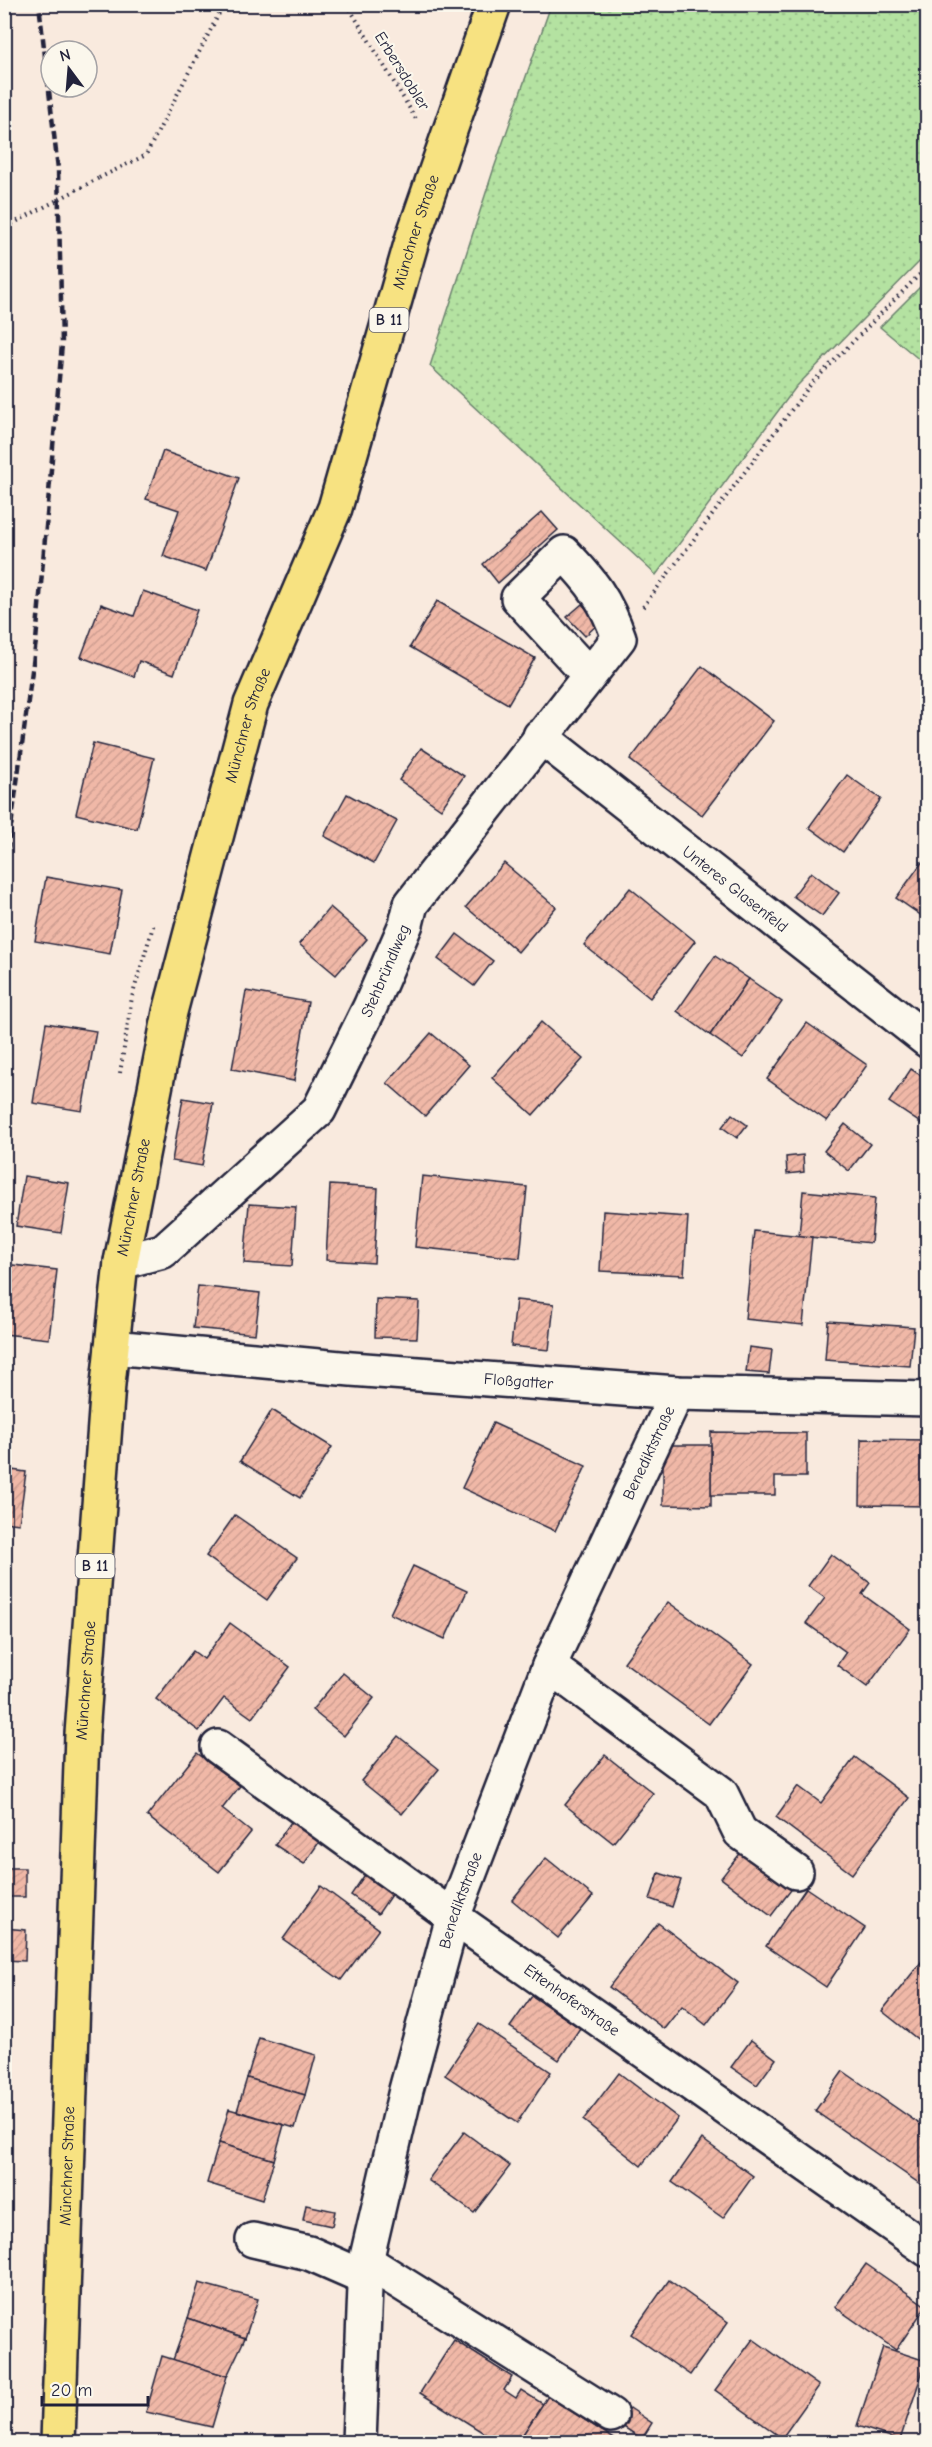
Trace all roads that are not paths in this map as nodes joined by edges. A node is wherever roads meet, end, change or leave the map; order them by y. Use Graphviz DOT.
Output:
graph roads {
  1 [pos="495,4"];
  2 [pos="588,674"];
  3 [pos="540,736"];
  4 [pos="927,1041"];
  5 [pos="121,1262"];
  6 [pos="112,1347"];
  7 [pos="677,1393"];
  8 [pos="927,1399"];
  9 [pos="549,1666"];
  10 [pos="218,1747"];
  11 [pos="796,1872"];
  12 [pos="453,1917"];
  13 [pos="253,2240"];
  14 [pos="927,2250"];
  15 [pos="365,2269"];
  16 [pos="611,2415"];
  17 [pos="58,2442"];
  18 [pos="359,2442"];
  1 -- 5 [label="main road, Münchner Straße / B 11"];
  2 -- 2 [label="street, Stehbründlweg"];
  2 -- 3 [label="street, Stehbründlweg"];
  3 -- 4 [label="street, Unteres Glasenfeld"];
  3 -- 5 [label="street, Stehbründlweg"];
  5 -- 6 [label="main road, Münchner Straße / B 11"];
  6 -- 7 [label="street, Floßgatter"];
  6 -- 17 [label="main road, Münchner Straße / B 11"];
  7 -- 8 [label="street, Floßgatter"];
  7 -- 9 [label="street, Benediktstraße"];
  9 -- 11 [label="street"];
  9 -- 12 [label="street, Benediktstraße"];
  10 -- 12 [label="street, Ettenhoferstraße"];
  12 -- 14 [label="street, Ettenhoferstraße"];
  12 -- 15 [label="street, Benediktstraße"];
  13 -- 15 [label="street"];
  15 -- 16 [label="street"];
  15 -- 18 [label="street, Benediktstraße"];
}
